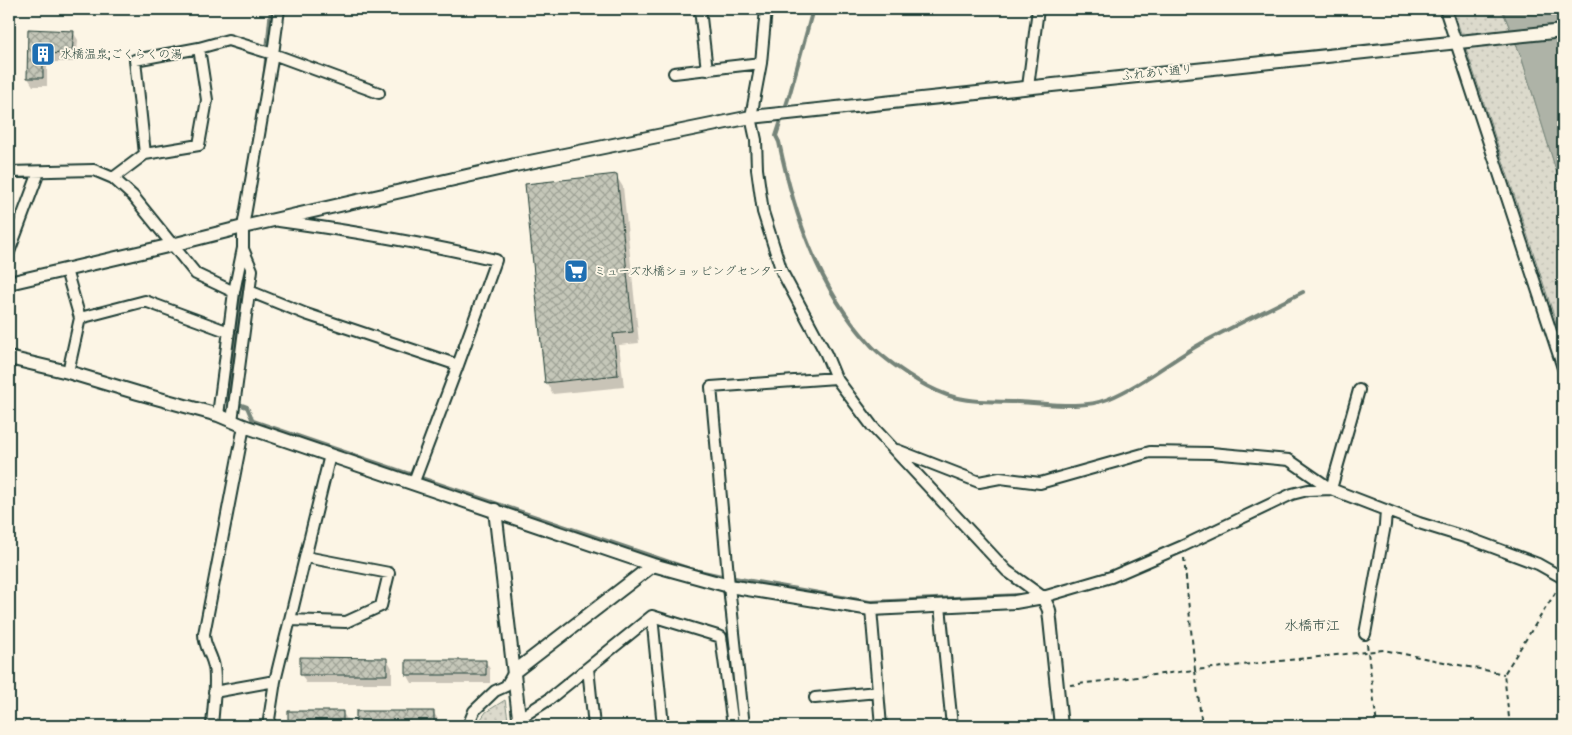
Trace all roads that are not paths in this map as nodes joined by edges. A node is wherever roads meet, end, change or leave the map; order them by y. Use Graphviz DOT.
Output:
graph roads {
  1 [pos="700,9"];
  2 [pos="766,9"];
  3 [pos="1038,9"];
  4 [pos="1445,9"];
  5 [pos="277,10"];
  6 [pos="1563,30"];
  7 [pos="1460,42"];
  8 [pos="198,48"];
  9 [pos="274,54"];
  10 [pos="761,63"];
  11 [pos="707,70"];
  12 [pos="674,74"];
  13 [pos="1028,87"];
  14 [pos="379,93"];
  15 [pos="751,116"];
  16 [pos="145,154"];
  17 [pos="9,172"];
  18 [pos="39,172"];
  19 [pos="113,178"];
  20 [pos="275,220"];
  21 [pos="243,227"];
  22 [pos="172,245"];
  23 [pos="243,248"];
  24 [pos="9,252"];
  25 [pos="66,270"];
  26 [pos="9,283"];
  27 [pos="249,291"];
  28 [pos="234,292"];
  29 [pos="80,318"];
  30 [pos="229,332"];
  31 [pos="9,358"];
  32 [pos="458,365"];
  33 [pos="1563,368"];
  34 [pos="68,372"];
  35 [pos="836,378"];
  36 [pos="1359,390"];
  37 [pos="218,415"];
  38 [pos="238,423"];
  39 [pos="894,448"];
  40 [pos="330,455"];
  41 [pos="413,484"];
  42 [pos="1331,489"];
  43 [pos="495,510"];
  44 [pos="1386,510"];
  45 [pos="306,557"];
  46 [pos="653,564"];
  47 [pos="1563,579"];
  48 [pos="729,586"];
  49 [pos="1043,597"];
  50 [pos="940,606"];
  51 [pos="871,609"];
  52 [pos="652,616"];
  53 [pos="290,620"];
  54 [pos="1366,634"];
  55 [pos="588,668"];
  56 [pos="514,672"];
  57 [pos="275,681"];
  58 [pos="214,692"];
  59 [pos="877,692"];
  60 [pos="815,698"];
  61 [pos="520,722"];
  62 [pos="212,726"];
  63 [pos="268,726"];
  64 [pos="468,726"];
  65 [pos="594,726"];
  66 [pos="663,726"];
  67 [pos="733,726"];
  68 [pos="744,726"];
  69 [pos="881,726"];
  70 [pos="952,726"];
  71 [pos="1061,726"];
  1 -- 11 [label="street"];
  2 -- 10 [label="street"];
  3 -- 13 [label="street"];
  4 -- 7 [label="street"];
  5 -- 9 [label="street"];
  6 -- 7 [label="street, ふれあい通り"];
  7 -- 13 [label="street, ふれあい通り"];
  7 -- 33 [label="street"];
  8 -- 9 [label="street"];
  8 -- 16 [label="street"];
  8 -- 16 [label="street"];
  9 -- 14 [label="street"];
  9 -- 21 [label="street"];
  10 -- 11 [label="street"];
  10 -- 15 [label="street"];
  11 -- 12 [label="street"];
  13 -- 15 [label="street, ふれあい通り"];
  15 -- 20 [label="street, ふれあい通り"];
  15 -- 35 [label="street"];
  16 -- 19 [label="street"];
  17 -- 18 [label="street"];
  18 -- 19 [label="street"];
  18 -- 24 [label="street"];
  19 -- 22 [label="street"];
  20 -- 21 [label="street, ふれあい通り"];
  20 -- 32 [label="street"];
  21 -- 22 [label="street, ふれあい通り"];
  21 -- 23 [label="street"];
  22 -- 25 [label="street, ふれあい通り"];
  22 -- 28 [label="street"];
  23 -- 27 [label="street"];
  23 -- 28 [label="street"];
  25 -- 26 [label="street, ふれあい通り"];
  25 -- 29 [label="street"];
  27 -- 32 [label="street"];
  27 -- 38 [label="street"];
  28 -- 30 [label="street"];
  29 -- 30 [label="street"];
  29 -- 34 [label="street"];
  30 -- 37 [label="street"];
  31 -- 34 [label="street"];
  32 -- 41 [label="street"];
  34 -- 37 [label="street"];
  35 -- 39 [label="street"];
  35 -- 48 [label="street"];
  36 -- 42 [label="street"];
  37 -- 38 [label="street"];
  38 -- 40 [label="street"];
  38 -- 58 [label="street"];
  39 -- 42 [label="street"];
  39 -- 49 [label="street"];
  40 -- 41 [label="street"];
  40 -- 45 [label="street"];
  41 -- 43 [label="street"];
  42 -- 44 [label="street"];
  42 -- 49 [label="street"];
  43 -- 46 [label="street"];
  43 -- 56 [label="street"];
  44 -- 47 [label="street"];
  44 -- 54 [label="street"];
  45 -- 53 [label="street"];
  45 -- 53 [label="street"];
  46 -- 48 [label="street"];
  46 -- 56 [label="street"];
  48 -- 51 [label="street"];
  48 -- 68 [label="street"];
  49 -- 50 [label="street"];
  49 -- 71 [label="street"];
  50 -- 51 [label="street"];
  50 -- 70 [label="street"];
  51 -- 59 [label="street"];
  52 -- 55 [label="street"];
  52 -- 66 [label="street"];
  52 -- 67 [label="street"];
  53 -- 57 [label="street"];
  55 -- 61 [label="street"];
  55 -- 65 [label="street"];
  56 -- 61 [label="street"];
  56 -- 64 [label="street"];
  57 -- 58 [label="street"];
  57 -- 63 [label="street"];
  58 -- 62 [label="street"];
  59 -- 60 [label="street"];
  59 -- 69 [label="street"];
}
